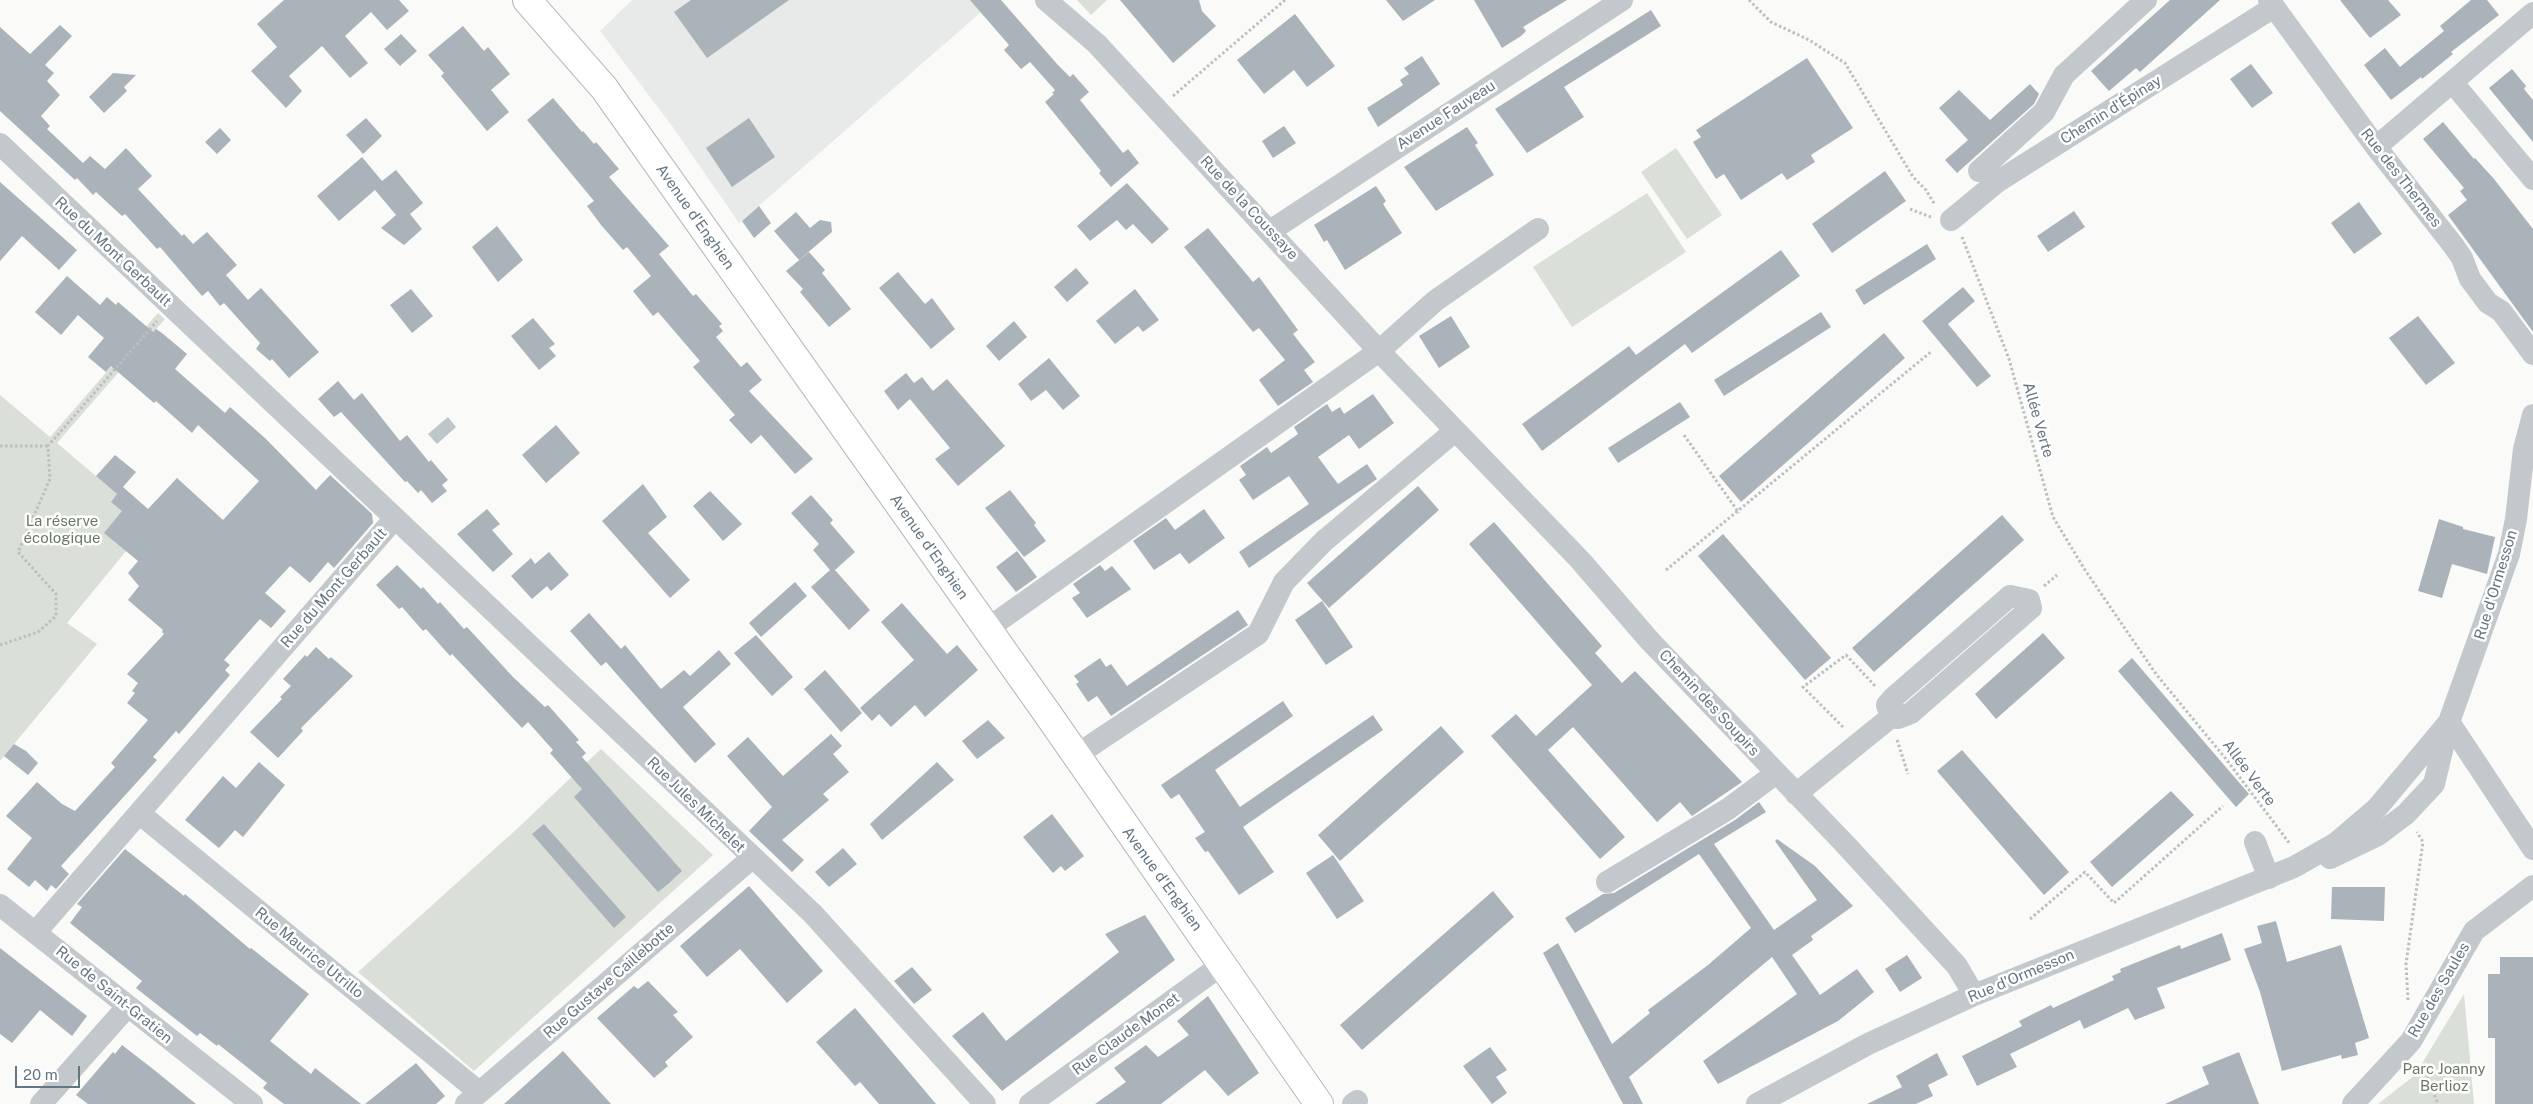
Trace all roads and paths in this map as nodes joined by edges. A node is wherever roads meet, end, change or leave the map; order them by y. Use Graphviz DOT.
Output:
graph roads {
  1 [pos="527,0"];
  2 [pos="1285,0"];
  3 [pos="1622,0"];
  4 [pos="1749,0"];
  5 [pos="2146,0"];
  6 [pos="1049,2"];
  7 [pos="2272,3"];
  8 [pos="2533,13"];
  9 [pos="2453,83"];
  10 [pos="1158,109"];
  11 [pos="0,144"];
  12 [pos="2376,147"];
  13 [pos="1979,170"];
  14 [pos="2533,179"];
  15 [pos="1910,209"];
  16 [pos="1946,218"];
  17 [pos="1538,229"];
  18 [pos="1270,231"];
  19 [pos="170,306"];
  20 [pos="1379,351"];
  21 [pos="1932,351"];
  22 [pos="2533,354"];
  23 [pos="1439,415"];
  24 [pos="2533,415"];
  25 [pos="1455,431"];
  26 [pos="1684,435"];
  27 [pos="0,446"];
  28 [pos="48,446"];
  29 [pos="2528,455"];
  30 [pos="1739,513"];
  31 [pos="395,518"];
  32 [pos="1666,570"];
  33 [pos="987,629"];
  34 [pos="0,644"];
  35 [pos="1888,713"];
  36 [pos="2449,722"];
  37 [pos="1844,729"];
  38 [pos="1075,756"];
  39 [pos="1775,774"];
  40 [pos="1908,774"];
  41 [pos="1796,794"];
  42 [pos="2223,806"];
  43 [pos="139,814"];
  44 [pos="2406,814"];
  45 [pos="2255,842"];
  46 [pos="2533,849"];
  47 [pos="752,858"];
  48 [pos="2294,867"];
  49 [pos="2269,878"];
  50 [pos="1607,882"];
  51 [pos="2533,886"];
  52 [pos="0,905"];
  53 [pos="2030,920"];
  54 [pos="36,933"];
  55 [pos="1223,964"];
  56 [pos="1974,995"];
  57 [pos="127,1007"];
  58 [pos="2411,1041"];
  59 [pos="2418,1071"];
  60 [pos="472,1098"];
  61 [pos="41,1104"];
  62 [pos="252,1104"];
  63 [pos="985,1104"];
  64 [pos="1030,1104"];
  65 [pos="1319,1104"];
  66 [pos="1757,1104"];
  67 [pos="2353,1104"];
  68 [pos="2438,1104"];
  1 -- 33 [label="main road, Avenue d'Enghien"];
  2 -- 10 [label="path"];
  3 -- 18 [label="street, Avenue Fauveau"];
  4 -- 16 [label="path, Allée Verte"];
  5 -- 13 [label="street"];
  6 -- 10 [label="street, Rue de la Coussaye"];
  7 -- 12 [label="street, Rue des Thermes"];
  7 -- 16 [label="street, Chemin d'Épinay"];
  8 -- 9 [label="street"];
  9 -- 12 [label="street"];
  9 -- 14 [label="street"];
  10 -- 18 [label="street, Rue de la Coussaye"];
  11 -- 19 [label="street, Rue du Mont Gerbault"];
  12 -- 22 [label="street, Rue des Thermes"];
  15 -- 16 [label="path"];
  16 -- 48 [label="path, Allée Verte"];
  17 -- 20 [label="street"];
  18 -- 20 [label="street, Rue de la Coussaye"];
  19 -- 28 [label="path"];
  19 -- 31 [label="street, Rue du Mont Gerbault"];
  20 -- 23 [label="street, Rue de la Coussaye"];
  20 -- 33 [label="street"];
  21 -- 30 [label="path"];
  23 -- 25 [label="street, Chemin des Soupirs"];
  24 -- 29 [label="street, Rue d'Ormesson"];
  25 -- 38 [label="street"];
  25 -- 39 [label="street, Chemin des Soupirs"];
  26 -- 30 [label="path"];
  27 -- 28 [label="path"];
  28 -- 34 [label="path"];
  29 -- 36 [label="street, Rue d'Ormesson"];
  30 -- 32 [label="path"];
  31 -- 43 [label="street, Rue du Mont Gerbault"];
  31 -- 47 [label="street, Rue Jules Michelet"];
  33 -- 38 [label="main road, Avenue d'Enghien"];
  35 -- 35 [label="street"];
  35 -- 37 [label="path"];
  35 -- 40 [label="path"];
  35 -- 41 [label="street"];
  36 -- 44 [label="street, Rue d'Ormesson"];
  36 -- 46 [label="street"];
  36 -- 48 [label="street, Rue d'Ormesson"];
  38 -- 55 [label="main road, Avenue d'Enghien"];
  39 -- 41 [label="street, Chemin des Soupirs"];
  39 -- 50 [label="street"];
  41 -- 56 [label="street, Chemin des Soupirs"];
  42 -- 53 [label="path"];
  43 -- 54 [label="street, Rue du Mont Gerbault"];
  43 -- 60 [label="street, Rue Maurice Utrillo"];
  44 -- 48 [label="street, Rue d'Ormesson"];
  44 -- 58 [label="path"];
  45 -- 49 [label="street"];
  47 -- 60 [label="street, Rue Gustave Caillebotte"];
  47 -- 63 [label="street, Rue Jules Michelet"];
  48 -- 49 [label="street, Rue d'Ormesson"];
  49 -- 56 [label="street, Rue d'Ormesson"];
  51 -- 58 [label="street, Rue des Saules"];
  52 -- 54 [label="street, Rue de Saint-Gratien"];
  54 -- 57 [label="street, Rue de Saint-Gratien"];
  55 -- 64 [label="street, Rue Claude Monet"];
  55 -- 65 [label="main road, Avenue d'Enghien"];
  56 -- 66 [label="street, Rue d'Ormesson"];
  57 -- 61 [label="street"];
  57 -- 62 [label="street, Rue de Saint-Gratien"];
  58 -- 67 [label="street, Rue des Saules"];
  59 -- 68 [label="path"];
}
